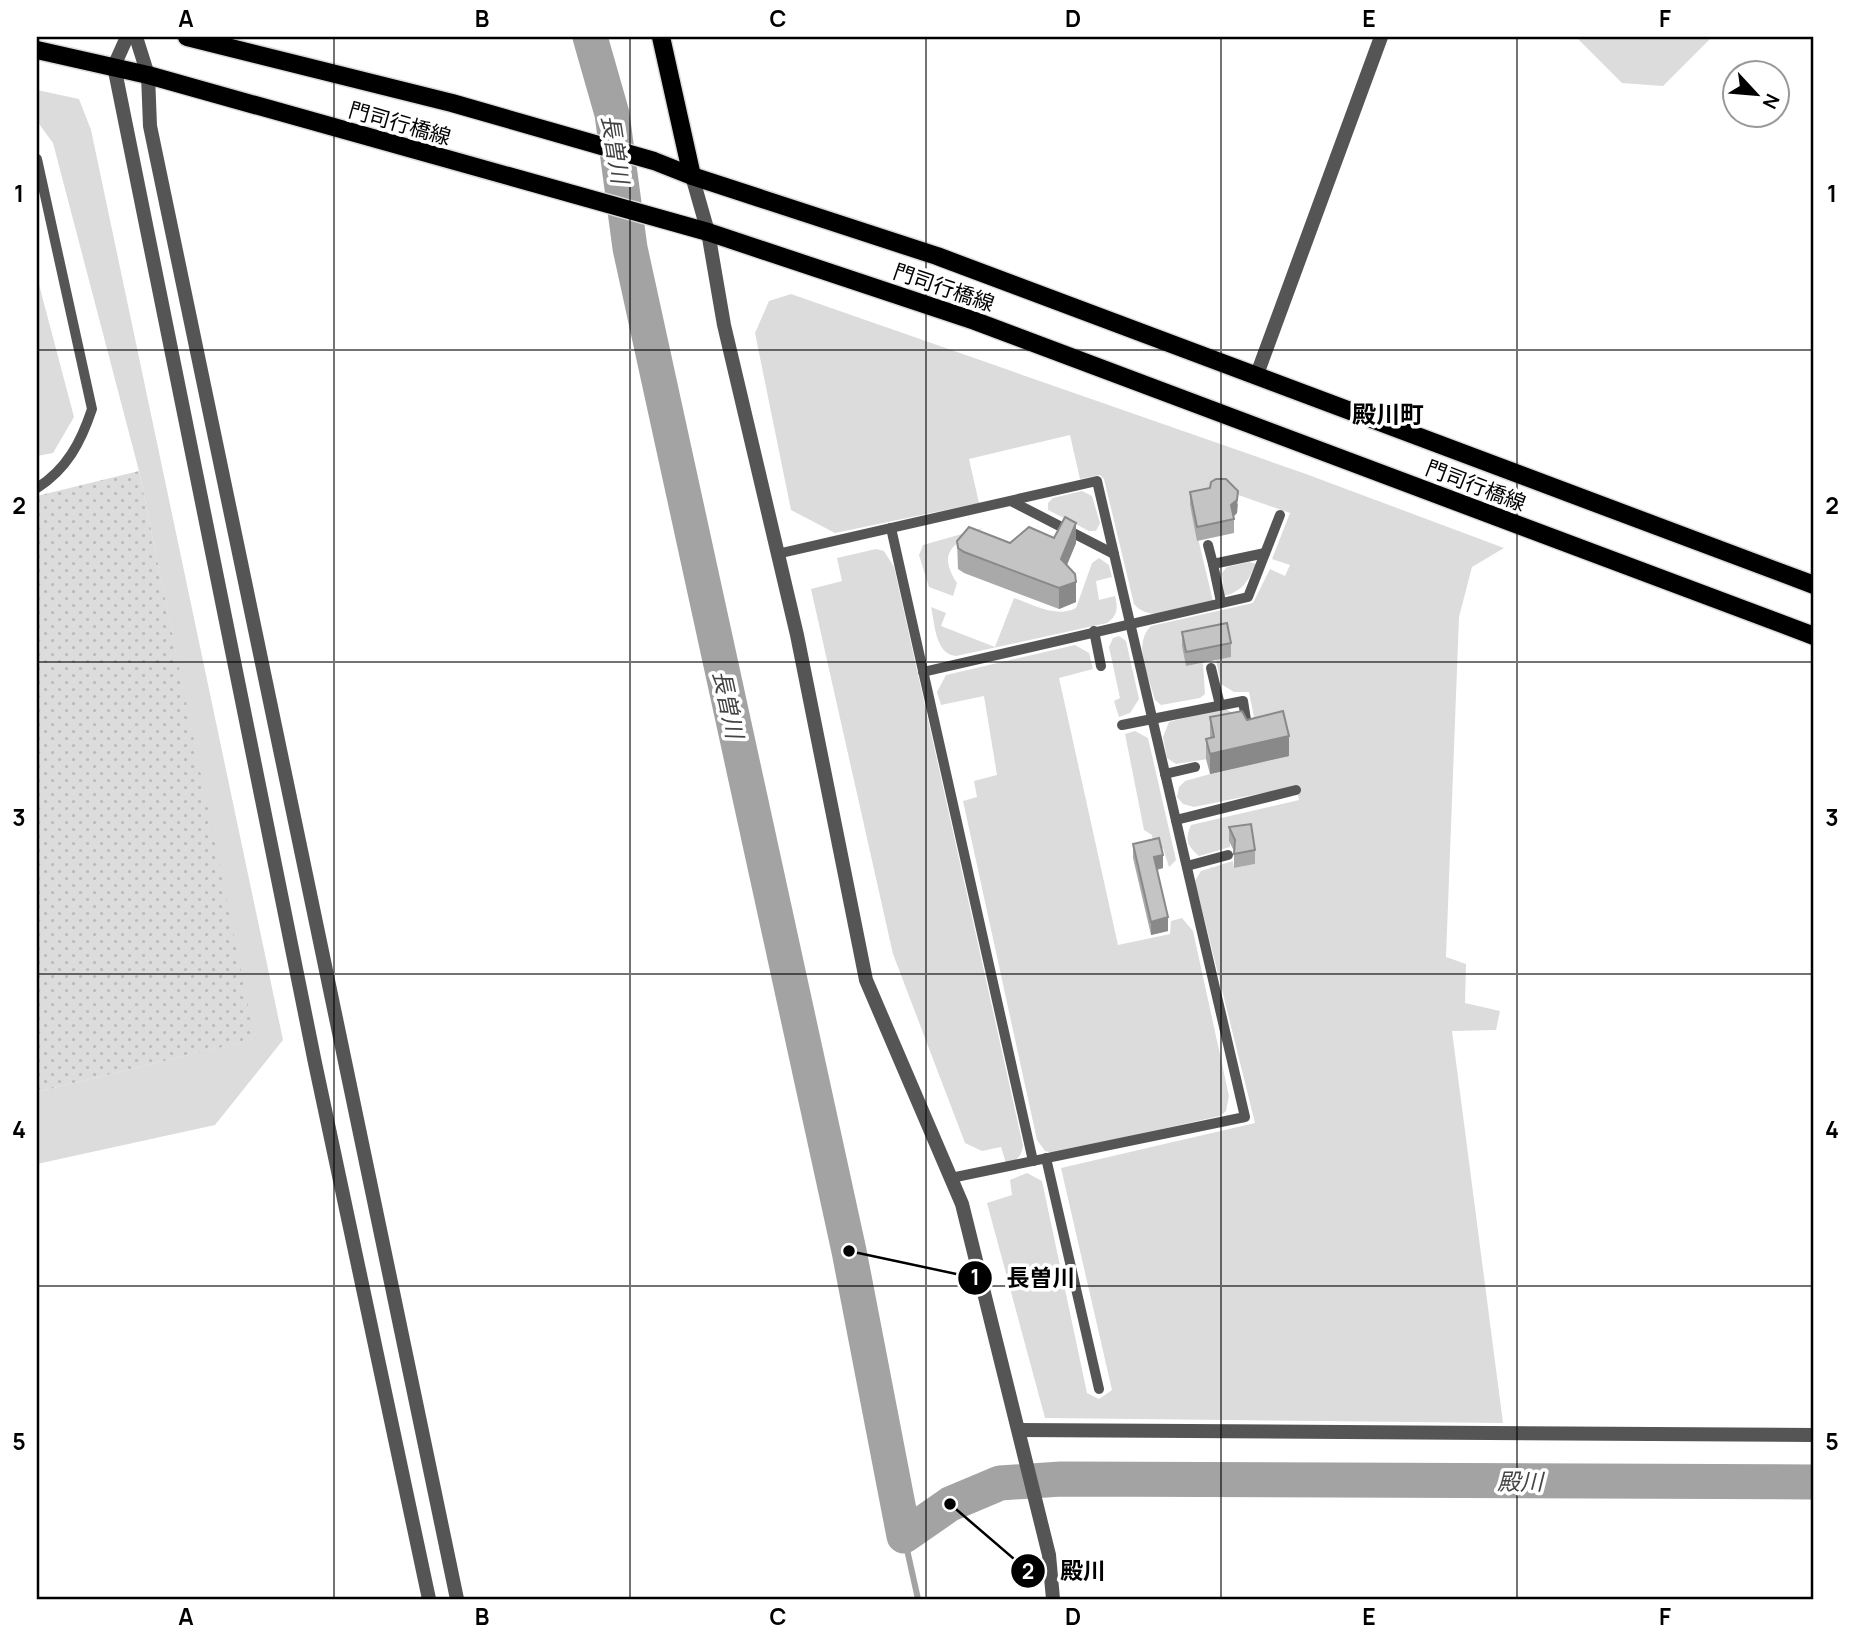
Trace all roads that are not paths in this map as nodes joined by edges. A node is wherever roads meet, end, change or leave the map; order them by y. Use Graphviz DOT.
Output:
graph roads {
  1 [pos="127,37"];
  2 [pos="136,37"];
  3 [pos="187,37"];
  4 [pos="661,37"];
  5 [pos="1381,37"];
  6 [pos="37,50"];
  7 [pos="114,66"];
  8 [pos="148,75"];
  9 [pos="37,159"];
  10 [pos="692,176"];
  11 [pos="708,232"];
  12 [pos="1256,377"];
  13 [pos="37,488"];
  14 [pos="1011,500"];
  15 [pos="1280,515"];
  16 [pos="891,528"];
  17 [pos="1208,545"];
  18 [pos="777,554"];
  19 [pos="1114,554"];
  20 [pos="1265,554"];
  21 [pos="1213,564"];
  22 [pos="1814,585"];
  23 [pos="1221,603"];
  24 [pos="1130,622"];
  25 [pos="1094,631"];
  26 [pos="1814,636"];
  27 [pos="1101,666"];
  28 [pos="1211,668"];
  29 [pos="923,672"];
  30 [pos="1220,705"];
  31 [pos="1152,719"];
  32 [pos="1122,724"];
  33 [pos="1248,726"];
  34 [pos="1195,767"];
  35 [pos="1165,774"];
  36 [pos="1296,790"];
  37 [pos="1175,820"];
  38 [pos="1228,855"];
  39 [pos="1187,866"];
  40 [pos="1046,1158"];
  41 [pos="1032,1161"];
  42 [pos="951,1178"];
  43 [pos="1099,1389"];
  44 [pos="1814,1436"];
  45 [pos="1021,1437"];
  46 [pos="429,1599"];
  47 [pos="457,1599"];
  48 [pos="1053,1599"];
  1 -- 7 [label="street"];
  2 -- 8 [label="street"];
  3 -- 10 [label="main road, 門司行橋線"];
  4 -- 10 [label="main road"];
  5 -- 12 [label="street"];
  6 -- 7 [label="main road, 門司行橋線"];
  7 -- 8 [label="main road, 門司行橋線"];
  7 -- 46 [label="street"];
  8 -- 11 [label="main road, 門司行橋線"];
  8 -- 47 [label="street"];
  9 -- 13 [label="lane"];
  10 -- 11 [label="street"];
  10 -- 12 [label="main road, 門司行橋線"];
  11 -- 18 [label="street"];
  11 -- 26 [label="main road, 門司行橋線"];
  12 -- 22 [label="main road, 門司行橋線"];
  14 -- 16 [label="lane"];
  14 -- 19 [label="lane"];
  14 -- 19 [label="lane"];
  15 -- 20 [label="lane"];
  16 -- 18 [label="lane"];
  16 -- 29 [label="lane"];
  17 -- 21 [label="lane"];
  18 -- 42 [label="street"];
  19 -- 24 [label="lane"];
  20 -- 21 [label="lane"];
  20 -- 23 [label="lane"];
  21 -- 23 [label="lane"];
  23 -- 24 [label="lane"];
  24 -- 25 [label="lane"];
  24 -- 31 [label="lane"];
  25 -- 27 [label="lane"];
  25 -- 29 [label="lane"];
  28 -- 30 [label="lane"];
  29 -- 41 [label="lane"];
  30 -- 31 [label="lane"];
  30 -- 33 [label="lane"];
  31 -- 32 [label="lane"];
  31 -- 35 [label="lane"];
  34 -- 35 [label="lane"];
  35 -- 37 [label="lane"];
  36 -- 37 [label="lane"];
  37 -- 39 [label="lane"];
  38 -- 39 [label="lane"];
  39 -- 40 [label="lane"];
  40 -- 41 [label="lane"];
  40 -- 43 [label="lane"];
  41 -- 42 [label="lane"];
  42 -- 45 [label="street"];
  44 -- 45 [label="street"];
  45 -- 48 [label="street"];
}
